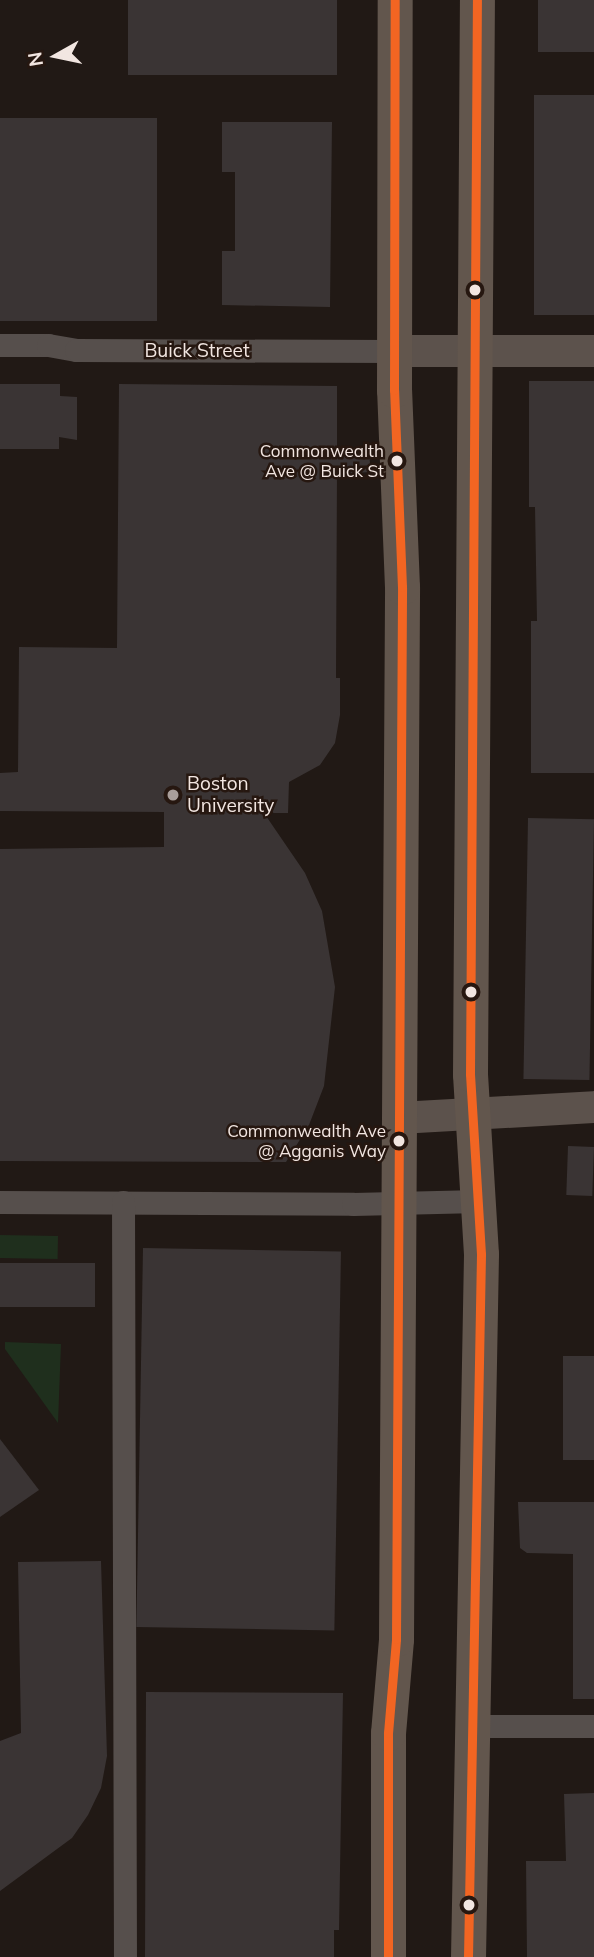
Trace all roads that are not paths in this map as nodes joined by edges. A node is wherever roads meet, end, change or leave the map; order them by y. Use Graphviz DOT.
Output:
graph roads {
  1 [pos="395,0"];
  2 [pos="477,0"];
  3 [pos="0,345"];
  4 [pos="394,351"];
  5 [pos="473,351"];
  6 [pos="594,351"];
  7 [pos="594,1107"];
  8 [pos="473,1116"];
  9 [pos="399,1118"];
  10 [pos="399,1201"];
  11 [pos="480,1201"];
  12 [pos="0,1202"];
  13 [pos="123,1202"];
  14 [pos="470,1726"];
  15 [pos="594,1726"];
  16 [pos="125,1957"];
  17 [pos="388,1957"];
  18 [pos="468,1957"];
  1 -- 4 [label="main road"];
  2 -- 5 [label="main road"];
  3 -- 4 [label="street, Buick Street"];
  4 -- 5 [label="main road"];
  4 -- 9 [label="main road"];
  5 -- 6 [label="main road"];
  5 -- 8 [label="main road"];
  7 -- 8 [label="main road"];
  8 -- 9 [label="main road"];
  8 -- 11 [label="main road"];
  9 -- 10 [label="main road"];
  10 -- 11 [label="street"];
  10 -- 13 [label="street"];
  10 -- 17 [label="main road"];
  11 -- 14 [label="main road"];
  12 -- 13 [label="street"];
  13 -- 16 [label="street"];
  14 -- 15 [label="street"];
  14 -- 18 [label="main road"];
}
